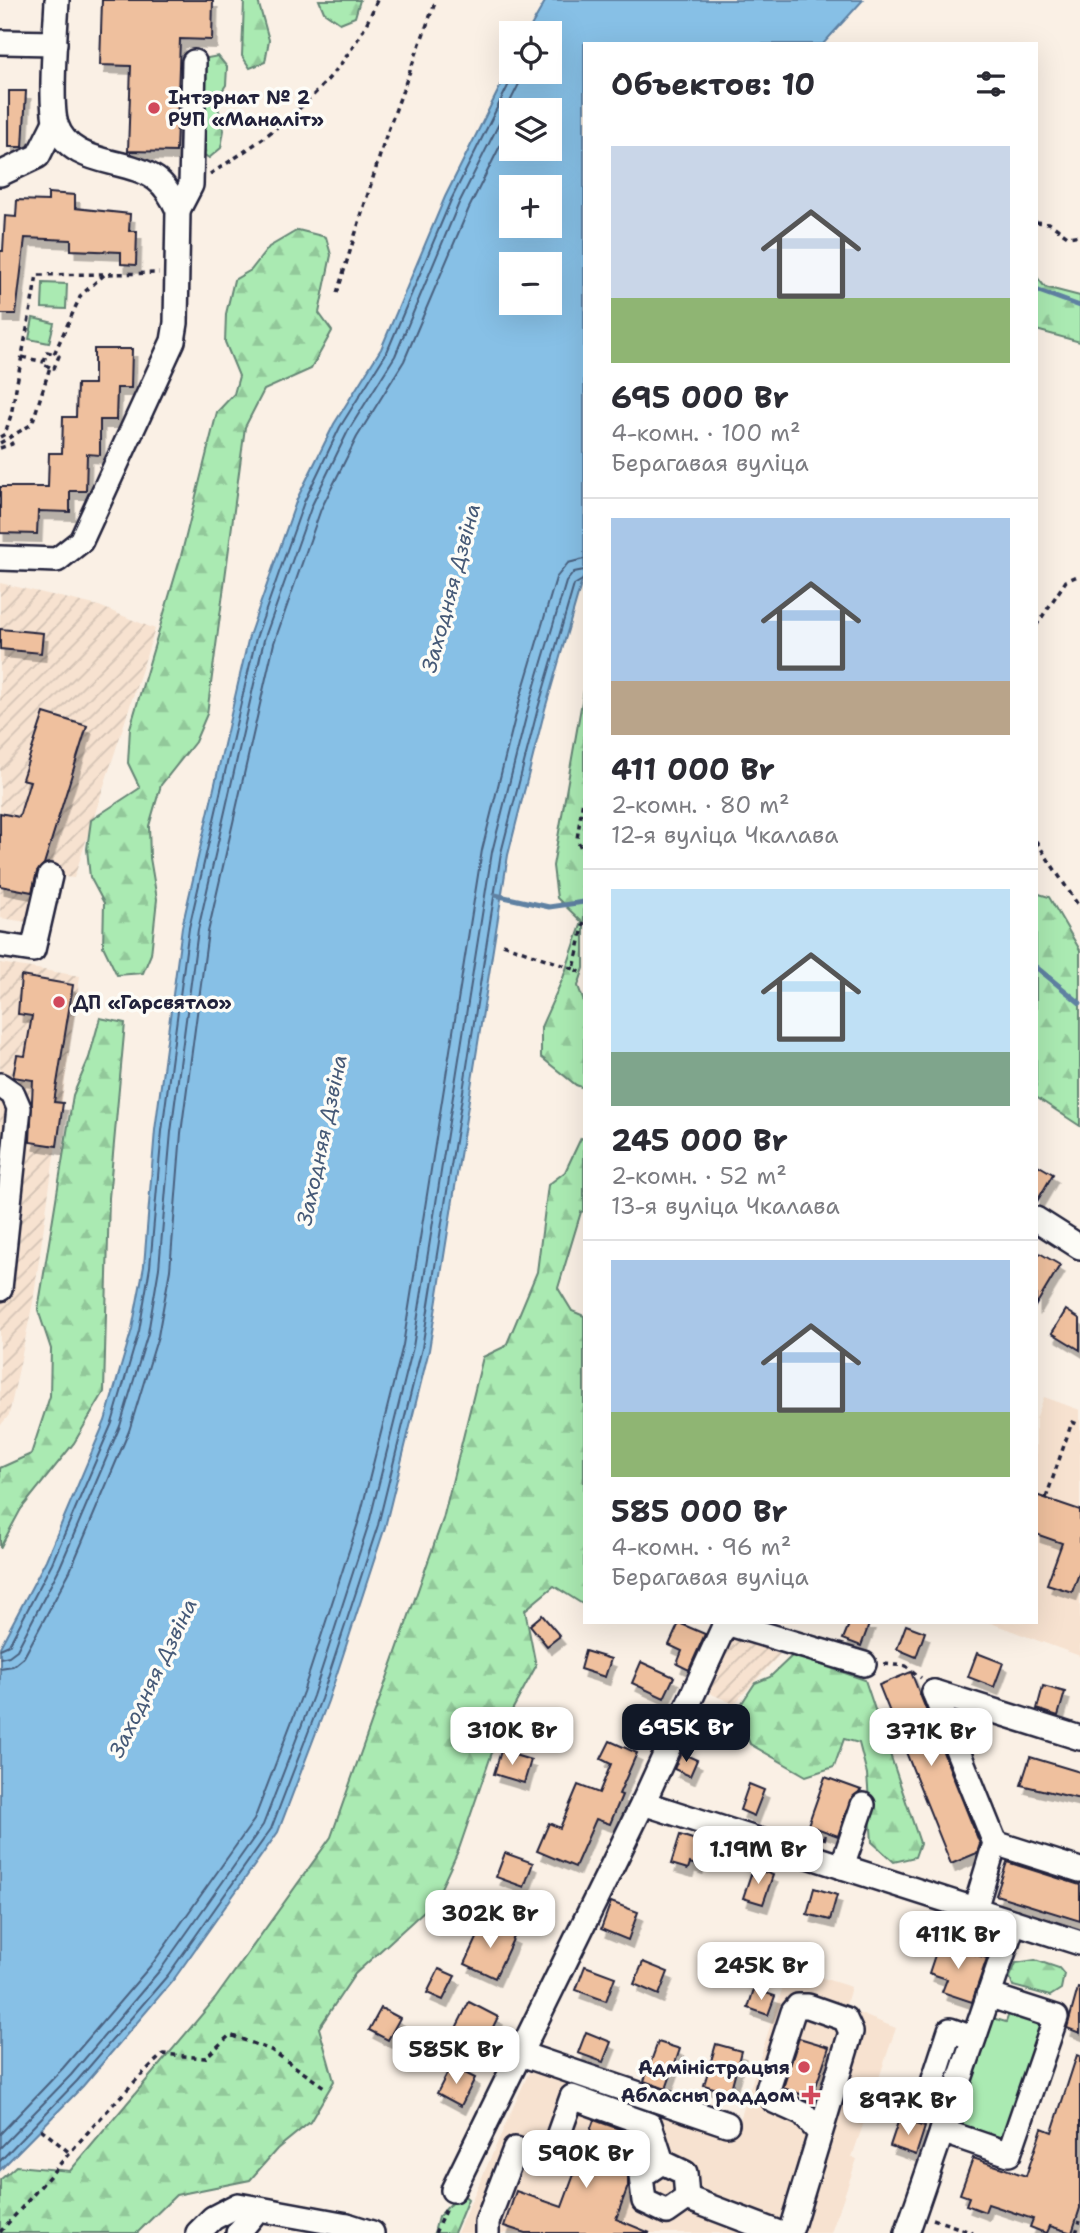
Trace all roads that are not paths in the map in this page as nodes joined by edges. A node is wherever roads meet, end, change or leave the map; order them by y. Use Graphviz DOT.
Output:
graph roads {
  1 [pos="57,0"];
  2 [pos="0,42"];
  3 [pos="55,43"];
  4 [pos="194,62"];
  5 [pos="55,122"];
  6 [pos="0,174"];
  7 [pos="178,209"];
  8 [pos="0,558"];
  9 [pos="50,876"];
  10 [pos="0,945"];
  11 [pos="0,1085"];
  12 [pos="1038,1220"];
  13 [pos="1080,1247"];
  14 [pos="0,1289"];
  15 [pos="726,1624"];
  16 [pos="729,1624"];
  17 [pos="864,1664"];
  18 [pos="1080,1738"];
  19 [pos="643,1803"];
  20 [pos="863,1805"];
  21 [pos="995,1843"];
  22 [pos="842,1867"];
  23 [pos="1080,1870"];
  24 [pos="975,1909"];
  25 [pos="1014,1922"];
  26 [pos="1080,1943"];
  27 [pos="988,1995"];
  28 [pos="973,2038"];
  29 [pos="518,2053"];
  30 [pos="934,2079"];
  31 [pos="727,2124"];
  32 [pos="942,2131"];
  33 [pos="819,2132"];
  34 [pos="480,2133"];
  35 [pos="515,2149"];
  36 [pos="662,2162"];
  37 [pos="453,2190"];
  38 [pos="687,2198"];
  39 [pos="258,2208"];
  40 [pos="911,2223"];
  41 [pos="346,2229"];
  42 [pos="198,2233"];
  43 [pos="238,2233"];
  44 [pos="372,2233"];
  45 [pos="487,2233"];
  46 [pos="779,2233"];
  47 [pos="790,2233"];
  1 -- 3 [label="street"];
  2 -- 3 [label="street"];
  3 -- 5 [label="street"];
  4 -- 7 [label="street"];
  5 -- 6 [label="street"];
  5 -- 7 [label="street"];
  7 -- 8 [label="street"];
  9 -- 10 [label="street"];
  11 -- 14 [label="street"];
  12 -- 13 [label="street"];
  15 -- 19 [label="street"];
  16 -- 17 [label="street"];
  18 -- 21 [label="street"];
  19 -- 22 [label="street"];
  19 -- 29 [label="street"];
  20 -- 22 [label="street"];
  21 -- 23 [label="street"];
  21 -- 24 [label="street"];
  22 -- 24 [label="street"];
  24 -- 25 [label="street"];
  25 -- 26 [label="street"];
  25 -- 27 [label="street"];
  27 -- 28 [label="street"];
  27 -- 32 [label="street"];
  28 -- 30 [label="street"];
  28 -- 32 [label="street"];
  29 -- 31 [label="street"];
  29 -- 34 [label="street"];
  32 -- 40 [label="street"];
  33 -- 33 [label="street"];
  33 -- 47 [label="street"];
  34 -- 35 [label="street"];
  34 -- 37 [label="street"];
  35 -- 36 [label="street"];
  35 -- 45 [label="street"];
  36 -- 38 [label="street"];
  36 -- 38 [label="street"];
  38 -- 46 [label="street"];
  39 -- 41 [label="street"];
  39 -- 42 [label="street"];
  39 -- 43 [label="street"];
  41 -- 44 [label="street"];
}
